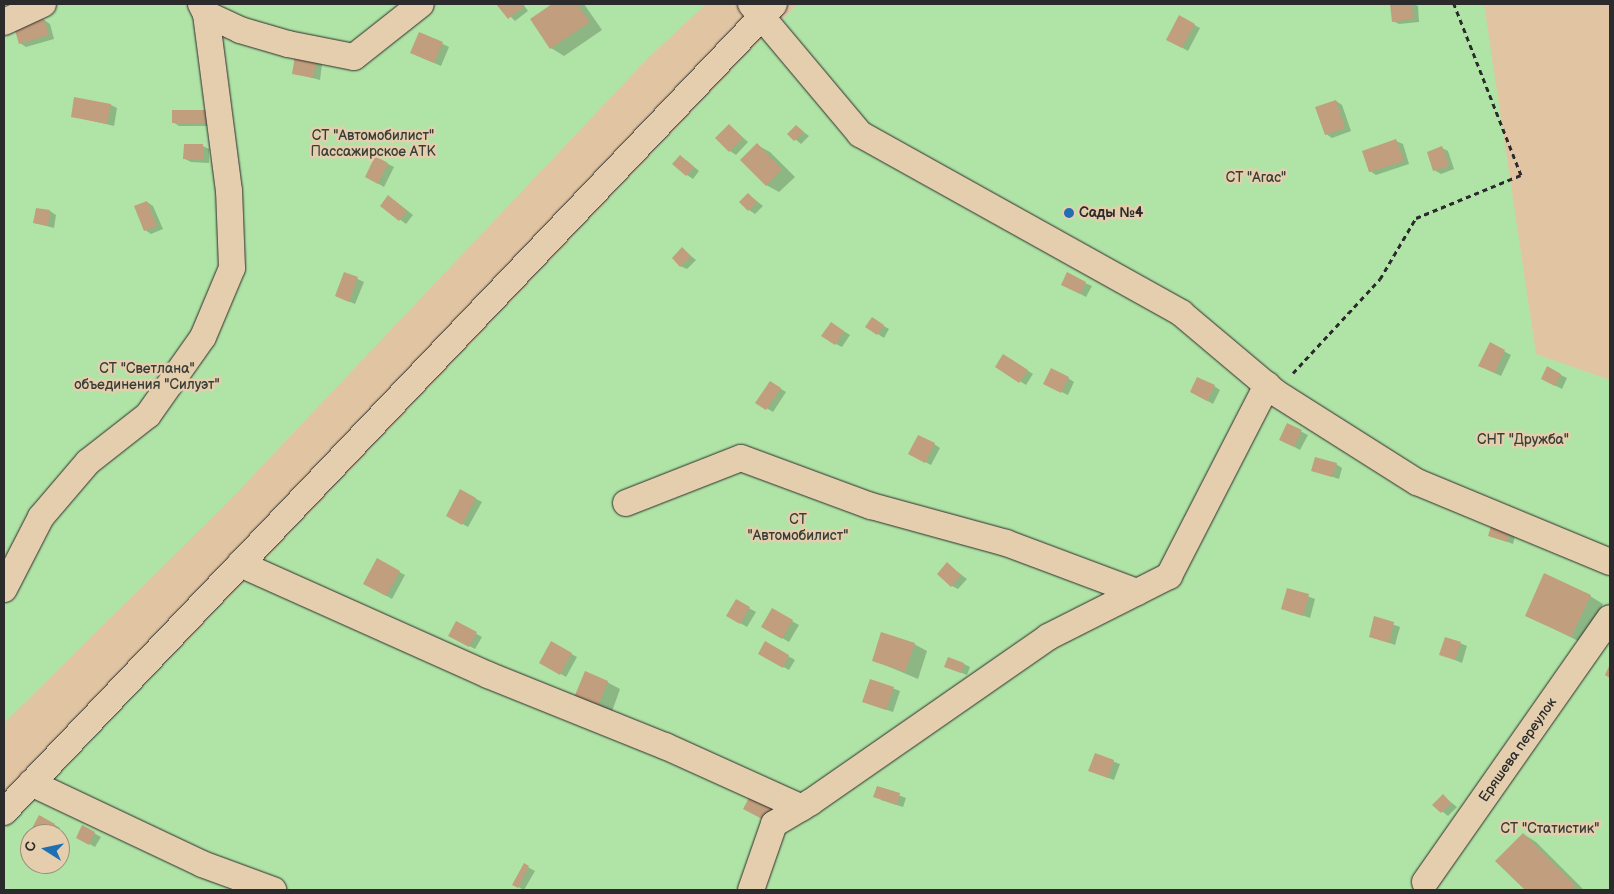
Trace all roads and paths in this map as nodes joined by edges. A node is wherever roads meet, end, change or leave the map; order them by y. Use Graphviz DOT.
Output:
graph roads {
  1 [pos="43,4"];
  2 [pos="421,4"];
  3 [pos="1454,4"];
  4 [pos="762,8"];
  5 [pos="204,9"];
  6 [pos="4,22"];
  7 [pos="1272,389"];
  8 [pos="626,503"];
  9 [pos="1610,562"];
  10 [pos="240,564"];
  11 [pos="4,589"];
  12 [pos="1137,592"];
  13 [pos="1610,618"];
  14 [pos="31,783"];
  15 [pos="802,808"];
  16 [pos="4,812"];
  17 [pos="1425,882"];
  18 [pos="273,890"];
  19 [pos="751,890"];
  1 -- 6 [label="street"];
  2 -- 5 [label="street"];
  3 -- 7 [label="path"];
  4 -- 7 [label="street"];
  4 -- 10 [label="street"];
  5 -- 11 [label="street"];
  7 -- 9 [label="street"];
  7 -- 12 [label="street"];
  8 -- 12 [label="street"];
  10 -- 14 [label="street"];
  10 -- 15 [label="street"];
  12 -- 15 [label="street"];
  13 -- 17 [label="street, Еряшева переулок"];
  14 -- 16 [label="street"];
  14 -- 18 [label="street"];
  15 -- 19 [label="street"];
}
